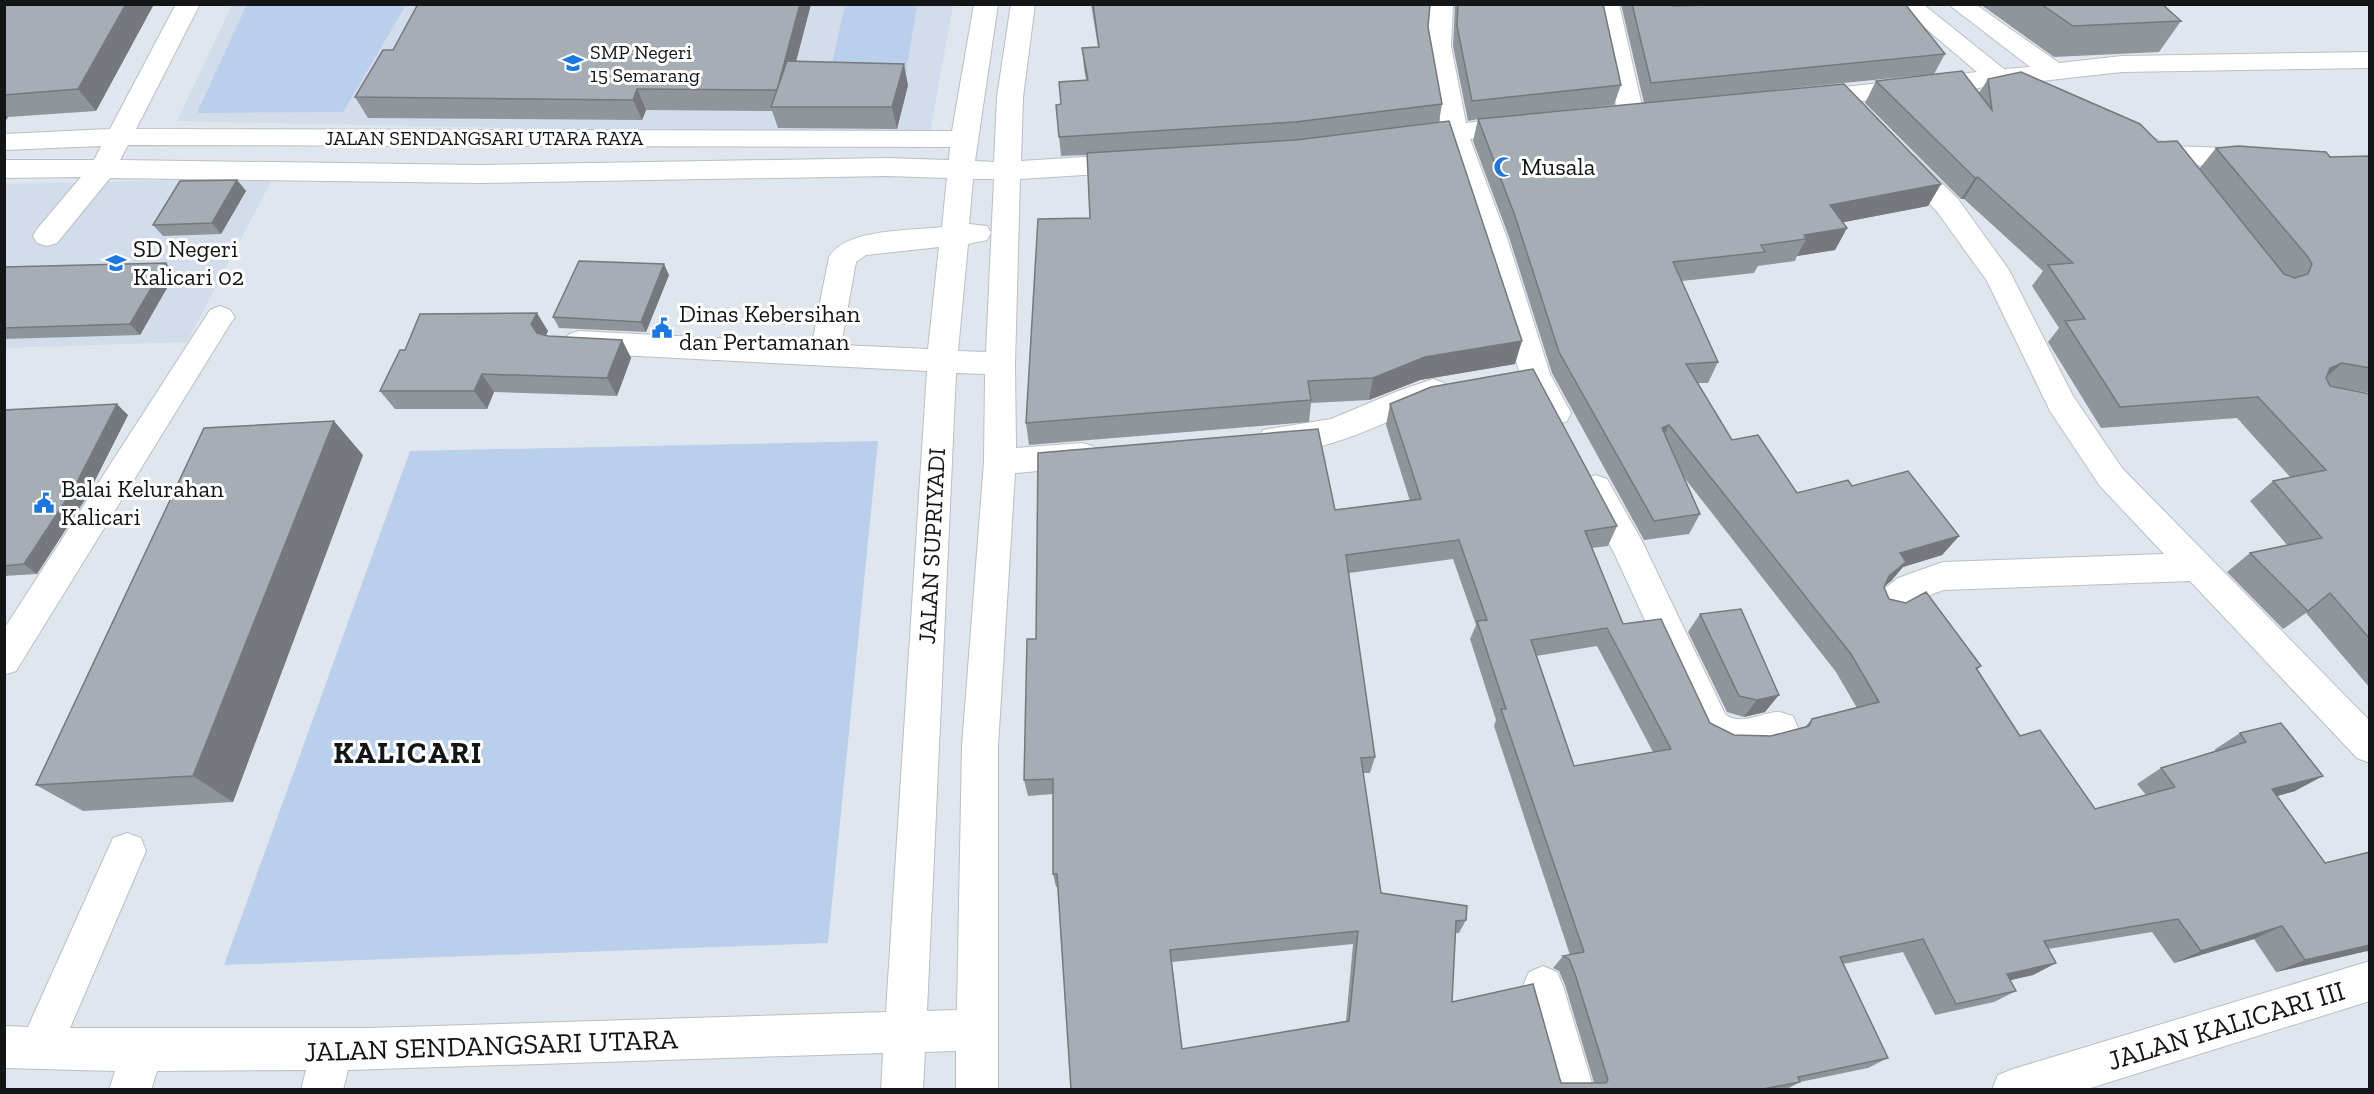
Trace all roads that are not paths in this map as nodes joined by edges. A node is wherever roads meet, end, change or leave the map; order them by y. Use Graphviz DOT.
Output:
graph roads {
  1 [pos="189,4"];
  2 [pos="986,4"];
  3 [pos="1023,4"];
  4 [pos="1441,4"];
  5 [pos="1607,4"];
  6 [pos="1908,4"];
  7 [pos="1959,4"];
  8 [pos="2370,60"];
  9 [pos="2053,71"];
  10 [pos="2000,79"];
  11 [pos="1840,95"];
  12 [pos="2043,97"];
  13 [pos="1789,100"];
  14 [pos="1631,115"];
  15 [pos="1544,122"];
  16 [pos="1455,132"];
  17 [pos="2127,135"];
  18 [pos="120,137"];
  19 [pos="495,137"];
  20 [pos="964,139"];
  21 [pos="1386,141"];
  22 [pos="4,142"];
  23 [pos="2169,154"];
  24 [pos="2271,158"];
  25 [pos="1156,162"];
  26 [pos="103,168"];
  27 [pos="4,170"];
  28 [pos="1007,171"];
  29 [pos="961,172"];
  30 [pos="480,174"];
  31 [pos="2190,180"];
  32 [pos="1004,230"];
  33 [pos="956,235"];
  34 [pos="47,236"];
  35 [pos="220,317"];
  36 [pos="559,341"];
  37 [pos="824,356"];
  38 [pos="942,362"];
  39 [pos="1000,364"];
  40 [pos="1535,374"];
  41 [pos="1503,379"];
  42 [pos="1461,386"];
  43 [pos="1568,436"];
  44 [pos="1250,441"];
  45 [pos="1107,453"];
  46 [pos="1000,462"];
  47 [pos="1585,468"];
  48 [pos="2198,567"];
  49 [pos="1887,606"];
  50 [pos="15,625"];
  51 [pos="4,660"];
  52 [pos="1780,728"];
  53 [pos="2370,746"];
  54 [pos="127,851"];
  55 [pos="2370,981"];
  56 [pos="1543,986"];
  57 [pos="977,1030"];
  58 [pos="905,1032"];
  59 [pos="22,1047"];
  60 [pos="136,1070"];
  61 [pos="327,1070"];
  62 [pos="902,1089"];
  63 [pos="977,1089"];
  64 [pos="1574,1089"];
  65 [pos="2013,1089"];
  1 -- 18 [label="street"];
  2 -- 20 [label="street, JALAN SUPRIYADI"];
  3 -- 28 [label="street"];
  4 -- 16 [label="street"];
  5 -- 14 [label="street"];
  6 -- 10 [label="street"];
  7 -- 9 [label="street"];
  8 -- 9 [label="street"];
  9 -- 10 [label="street"];
  10 -- 11 [label="street"];
  10 -- 12 [label="street"];
  11 -- 13 [label="street"];
  11 -- 48 [label="street"];
  15 -- 16 [label="street"];
  16 -- 21 [label="street"];
  16 -- 40 [label="street"];
  17 -- 23 [label="street"];
  18 -- 19 [label="street, JALAN SENDANGSARI UTARA RAYA"];
  18 -- 22 [label="street, JALAN SENDANGSARI UTARA RAYA"];
  18 -- 26 [label="street"];
  19 -- 20 [label="street, JALAN SENDANGSARI UTARA RAYA"];
  19 -- 30 [label="street"];
  20 -- 29 [label="street, JALAN SUPRIYADI"];
  23 -- 24 [label="street"];
  23 -- 31 [label="street"];
  25 -- 28 [label="street, JALAN SENDANGSARI UTARA RAYA"];
  26 -- 27 [label="street, JALAN SENDANGSARI UTARA RAYA"];
  26 -- 30 [label="street, JALAN SENDANGSARI UTARA RAYA"];
  26 -- 34 [label="street"];
  28 -- 29 [label="street, JALAN SENDANGSARI UTARA RAYA"];
  28 -- 32 [label="street"];
  29 -- 30 [label="street, JALAN SENDANGSARI UTARA RAYA"];
  29 -- 33 [label="street, JALAN SUPRIYADI"];
  32 -- 33 [label="street"];
  32 -- 39 [label="street"];
  33 -- 37 [label="street"];
  33 -- 38 [label="street, JALAN SUPRIYADI"];
  35 -- 50 [label="street"];
  36 -- 37 [label="street"];
  37 -- 38 [label="street"];
  38 -- 39 [label="street"];
  38 -- 58 [label="street, JALAN SUPRIYADI"];
  39 -- 46 [label="street"];
  40 -- 41 [label="street"];
  40 -- 43 [label="street"];
  42 -- 44 [label="street"];
  45 -- 46 [label="street"];
  46 -- 57 [label="street"];
  47 -- 52 [label="street"];
  48 -- 49 [label="street"];
  48 -- 53 [label="street"];
  50 -- 51 [label="street"];
  54 -- 59 [label="street"];
  55 -- 65 [label="street, JALAN KALICARI III"];
  56 -- 64 [label="street"];
  57 -- 58 [label="street, JALAN SENDANGSARI UTARA"];
  57 -- 63 [label="street"];
  58 -- 61 [label="street, JALAN SENDANGSARI UTARA"];
  58 -- 62 [label="street, JALAN SUPRIYADI"];
  59 -- 60 [label="street, JALAN SENDANGSARI UTARA"];
  60 -- 61 [label="street, JALAN SENDANGSARI UTARA"];
}
